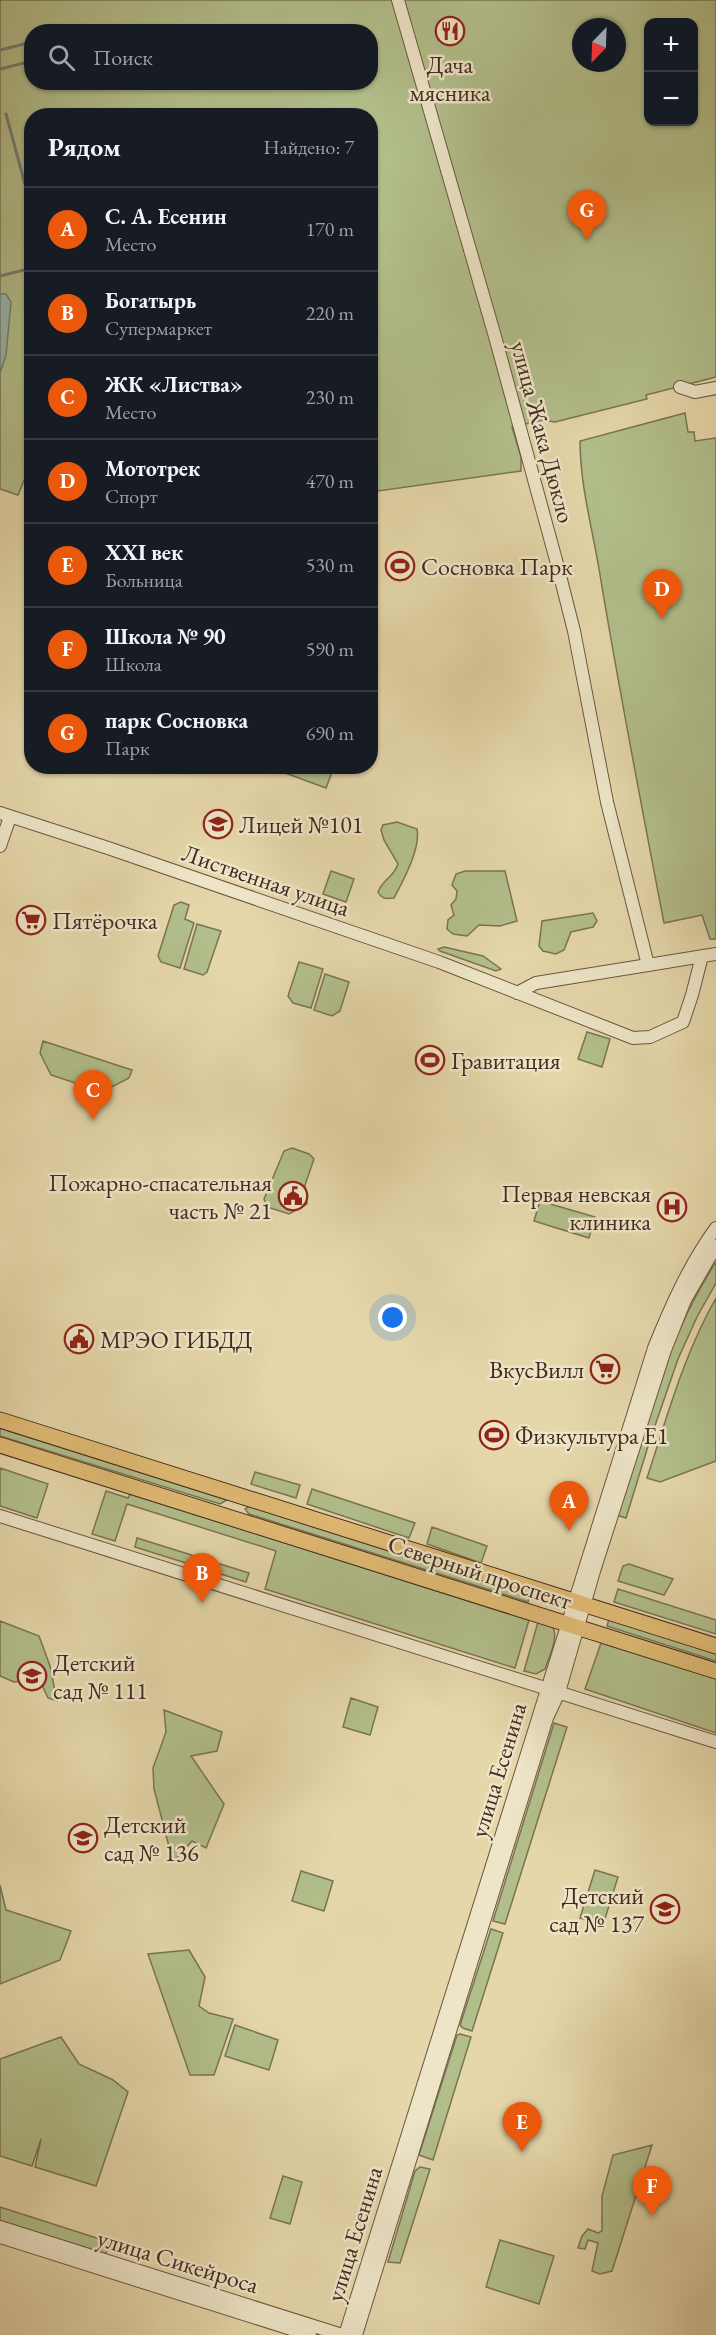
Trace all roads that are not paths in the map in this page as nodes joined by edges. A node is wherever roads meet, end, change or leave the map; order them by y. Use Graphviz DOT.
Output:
graph roads {
  1 [pos="398,0"];
  2 [pos="681,387"];
  3 [pos="716,388"];
  4 [pos="5,815"];
  5 [pos="0,846"];
  6 [pos="716,954"];
  7 [pos="702,956"];
  8 [pos="648,965"];
  9 [pos="517,993"];
  10 [pos="716,1228"];
  11 [pos="716,1246"];
  12 [pos="0,1420"];
  13 [pos="0,1445"];
  14 [pos="238,1495"];
  15 [pos="0,1516"];
  16 [pos="231,1518"];
  17 [pos="580,1603"];
  18 [pos="573,1625"];
  19 [pos="716,1646"];
  20 [pos="716,1671"];
  21 [pos="546,1688"];
  22 [pos="559,1692"];
  23 [pos="716,1742"];
  24 [pos="0,2228"];
  25 [pos="0,2238"];
  26 [pos="310,2335"];
  27 [pos="344,2335"];
  28 [pos="356,2335"];
  1 -- 8 [label="street, улица Жака Дюкло"];
  2 -- 3 [label="street"];
  4 -- 5 [label="street"];
  4 -- 9 [label="street, Лиственная улица"];
  6 -- 7 [label="street"];
  7 -- 8 [label="street"];
  7 -- 9 [label="street, Лиственная улица"];
  8 -- 9 [label="street"];
  10 -- 17 [label="street, улица Есенина"];
  11 -- 17 [label="street, улица Есенина"];
  12 -- 14 [label="main road, Северный проспект"];
  13 -- 16 [label="main road, Северный проспект"];
  14 -- 16 [label="main road"];
  14 -- 17 [label="main road, Северный проспект"];
  15 -- 21 [label="street"];
  16 -- 18 [label="main road, Северный проспект"];
  17 -- 18 [label="street, улица Есенина"];
  17 -- 19 [label="main road, Северный проспект"];
  18 -- 20 [label="main road, Северный проспект"];
  18 -- 21 [label="street, улица Есенина"];
  18 -- 22 [label="street, улица Есенина"];
  21 -- 22 [label="street"];
  21 -- 27 [label="street, улица Есенина"];
  22 -- 23 [label="street"];
  22 -- 28 [label="street, улица Есенина"];
  24 -- 27 [label="street, улица Сикейроса"];
  25 -- 26 [label="street, улица Сикейроса"];
}
